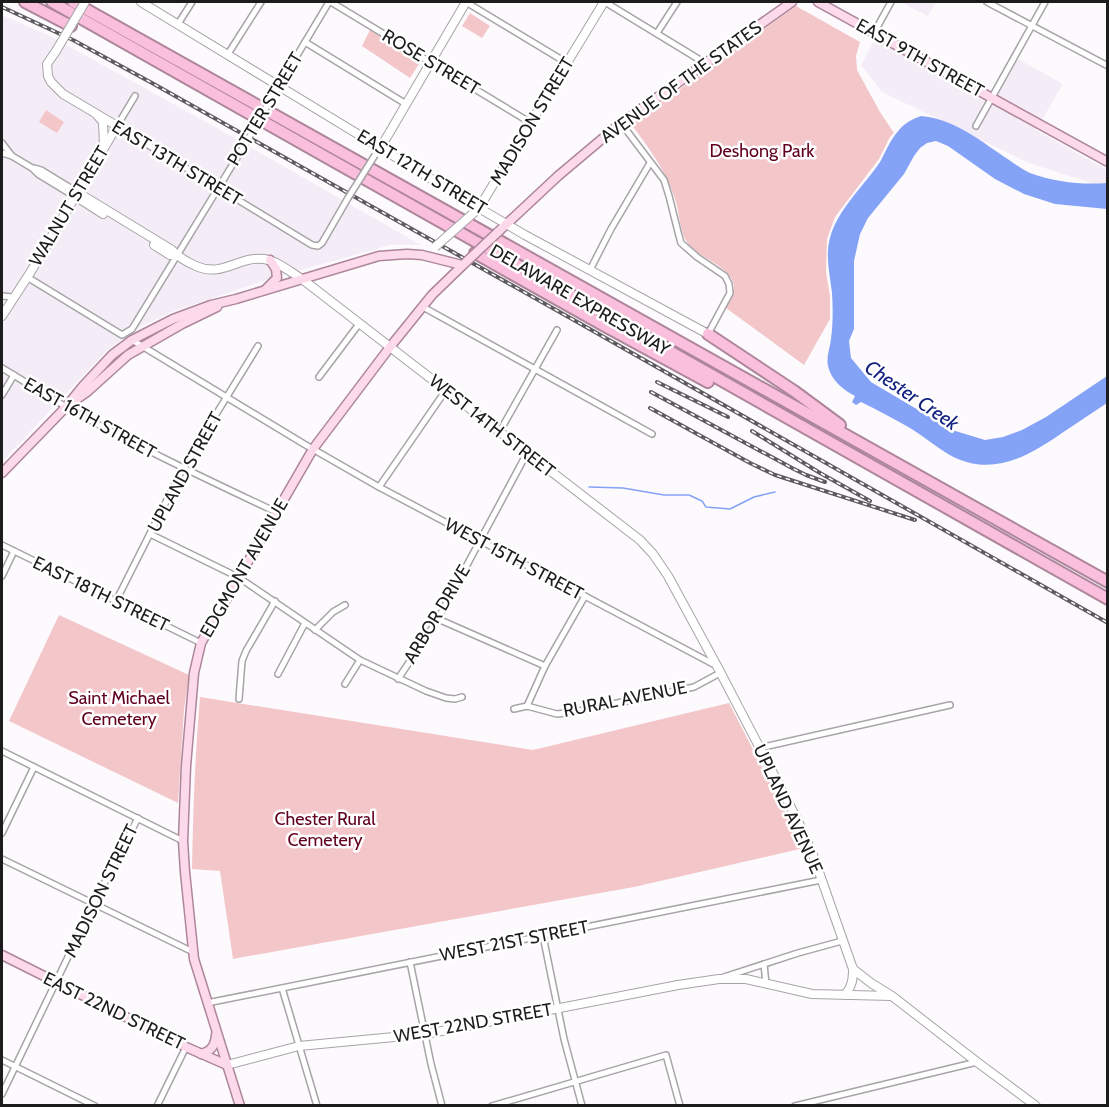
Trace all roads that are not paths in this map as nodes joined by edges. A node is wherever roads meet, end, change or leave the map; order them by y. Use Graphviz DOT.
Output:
graph roads {
  1 [pos="25,2"];
  2 [pos="52,2"];
  3 [pos="73,2"];
  4 [pos="85,2"];
  5 [pos="141,2"];
  6 [pos="192,2"];
  7 [pos="261,2"];
  8 [pos="330,2"];
  9 [pos="466,2"];
  10 [pos="604,2"];
  11 [pos="676,2"];
  12 [pos="792,2"];
  13 [pos="818,2"];
  14 [pos="891,2"];
  15 [pos="987,2"];
  16 [pos="1045,2"];
  17 [pos="178,24"];
  18 [pos="71,26"];
  19 [pos="1032,26"];
  20 [pos="657,33"];
  21 [pos="874,33"];
  22 [pos="304,42"];
  23 [pos="228,54"];
  24 [pos="431,62"];
  25 [pos="567,63"];
  26 [pos="705,63"];
  27 [pos="1107,66"];
  28 [pos="279,85"];
  29 [pos="135,96"];
  30 [pos="992,98"];
  31 [pos="406,104"];
  32 [pos="96,113"];
  33 [pos="531,123"];
  34 [pos="621,123"];
  35 [pos="117,126"];
  36 [pos="976,126"];
  37 [pos="2,143"];
  38 [pos="104,146"];
  39 [pos="381,147"];
  40 [pos="2,153"];
  41 [pos="12,156"];
  42 [pos="1107,162"];
  43 [pos="650,163"];
  44 [pos="571,165"];
  45 [pos="218,187"];
  46 [pos="76,194"];
  47 [pos="479,208"];
  48 [pos="507,224"];
  49 [pos="475,253"];
  50 [pos="177,255"];
  51 [pos="422,255"];
  52 [pos="270,260"];
  53 [pos="463,264"];
  54 [pos="590,270"];
  55 [pos="27,277"];
  56 [pos="302,279"];
  57 [pos="266,290"];
  58 [pos="2,296"];
  59 [pos="13,297"];
  60 [pos="236,299"];
  61 [pos="423,307"];
  62 [pos="2,315"];
  63 [pos="359,324"];
  64 [pos="558,330"];
  65 [pos="708,334"];
  66 [pos="132,340"];
  67 [pos="142,346"];
  68 [pos="258,346"];
  69 [pos="390,347"];
  70 [pos="2,368"];
  71 [pos="535,370"];
  72 [pos="14,375"];
  73 [pos="319,377"];
  74 [pos="446,390"];
  75 [pos="2,395"];
  76 [pos="227,397"];
  77 [pos="66,407"];
  78 [pos="500,431"];
  79 [pos="652,434"];
  80 [pos="824,439"];
  81 [pos="313,449"];
  82 [pos="527,453"];
  83 [pos="898,464"];
  84 [pos="183,468"];
  85 [pos="2,473"];
  86 [pos="379,487"];
  87 [pos="594,504"];
  88 [pos="276,512"];
  89 [pos="150,534"];
  90 [pos="479,541"];
  91 [pos="2,544"];
  92 [pos="14,550"];
  93 [pos="2,576"];
  94 [pos="238,577"];
  95 [pos="1107,582"];
  96 [pos="585,596"];
  97 [pos="1107,599"];
  98 [pos="116,601"];
  99 [pos="275,601"];
  100 [pos="345,604"];
  101 [pos="438,619"];
  102 [pos="305,623"];
  103 [pos="315,630"];
  104 [pos="201,643"];
  105 [pos="360,660"];
  106 [pos="545,666"];
  107 [pos="719,670"];
  108 [pos="278,674"];
  109 [pos="398,679"];
  110 [pos="345,684"];
  111 [pos="462,698"];
  112 [pos="239,699"];
  113 [pos="950,705"];
  114 [pos="527,706"];
  115 [pos="514,709"];
  116 [pos="759,748"];
  117 [pos="2,751"];
  118 [pos="34,767"];
  119 [pos="138,818"];
  120 [pos="2,833"];
  121 [pos="183,841"];
  122 [pos="2,859"];
  123 [pos="821,880"];
  124 [pos="94,903"];
  125 [pos="543,936"];
  126 [pos="842,941"];
  127 [pos="192,952"];
  128 [pos="2,955"];
  129 [pos="410,962"];
  130 [pos="764,964"];
  131 [pos="853,969"];
  132 [pos="719,979"];
  133 [pos="56,982"];
  134 [pos="766,984"];
  135 [pos="282,988"];
  136 [pos="845,995"];
  137 [pos="892,996"];
  138 [pos="207,1004"];
  139 [pos="558,1009"];
  140 [pos="217,1033"];
  141 [pos="426,1034"];
  142 [pos="299,1046"];
  143 [pos="186,1047"];
  144 [pos="201,1053"];
  145 [pos="2,1060"];
  146 [pos="976,1062"];
  147 [pos="227,1065"];
  148 [pos="15,1066"];
  149 [pos="575,1082"];
  150 [pos="2,1094"];
  151 [pos="95,1106"];
  152 [pos="157,1106"];
  153 [pos="240,1106"];
  154 [pos="317,1106"];
  155 [pos="442,1106"];
  156 [pos="492,1106"];
  157 [pos="582,1106"];
  158 [pos="680,1106"];
  159 [pos="795,1106"];
  160 [pos="1036,1106"];
  1 -- 18 [label="highway"];
  2 -- 80 [label="highway, DELAWARE EXPRESSWAY"];
  3 -- 83 [label="highway, DELAWARE EXPRESSWAY"];
  4 -- 18 [label="street, bridge"];
  5 -- 17 [label="street, EAST 12TH STREET"];
  6 -- 17 [label="street"];
  7 -- 23 [label="street"];
  8 -- 22 [label="street, POTTER STREET"];
  8 -- 24 [label="street, ROSE STREET"];
  9 -- 24 [label="street"];
  9 -- 25 [label="street"];
  10 -- 20 [label="street"];
  10 -- 25 [label="street, MADISON STREET"];
  11 -- 20 [label="street"];
  12 -- 26 [label="main road, AVENUE OF THE STATES"];
  13 -- 21 [label="main road, EAST 9TH STREET"];
  14 -- 21 [label="street"];
  15 -- 19 [label="street"];
  16 -- 19 [label="street"];
  17 -- 23 [label="street, EAST 12TH STREET"];
  18 -- 32 [label="street, EAST 13TH STREET, bridge"];
  19 -- 27 [label="street"];
  19 -- 30 [label="street"];
  20 -- 26 [label="street"];
  21 -- 30 [label="main road, EAST 9TH STREET"];
  22 -- 28 [label="street, POTTER STREET"];
  22 -- 31 [label="street"];
  23 -- 28 [label="street, EAST 12TH STREET"];
  24 -- 31 [label="street"];
  24 -- 33 [label="street, ROSE STREET"];
  25 -- 33 [label="street, MADISON STREET"];
  26 -- 34 [label="main road, AVENUE OF THE STATES"];
  28 -- 39 [label="street, EAST 12TH STREET"];
  28 -- 45 [label="street, POTTER STREET, bridge"];
  29 -- 35 [label="street, WALNUT STREET"];
  30 -- 36 [label="street"];
  30 -- 42 [label="main road, EAST 9TH STREET"];
  31 -- 39 [label="street"];
  32 -- 35 [label="street, EAST 13TH STREET"];
  32 -- 38 [label="street"];
  33 -- 47 [label="street, MADISON STREET"];
  34 -- 43 [label="street"];
  34 -- 44 [label="main road, AVENUE OF THE STATES"];
  35 -- 38 [label="street, WALNUT STREET"];
  35 -- 45 [label="street, EAST 13TH STREET"];
  37 -- 41 [label="street"];
  38 -- 46 [label="street, WALNUT STREET"];
  39 -- 45 [label="street, EAST 13TH STREET, bridge"];
  39 -- 47 [label="street, EAST 12TH STREET"];
  40 -- 41 [label="street"];
  41 -- 46 [label="street"];
  43 -- 54 [label="street"];
  43 -- 65 [label="street"];
  44 -- 48 [label="main road, EDGMONT AVENUE"];
  45 -- 50 [label="street, POTTER STREET"];
  46 -- 50 [label="street"];
  46 -- 55 [label="street, WALNUT STREET"];
  47 -- 48 [label="street, EAST 12TH STREET"];
  47 -- 51 [label="street, MADISON STREET, bridge"];
  48 -- 49 [label="main road, EDGMONT AVENUE, bridge"];
  48 -- 54 [label="street, EAST 12TH STREET"];
  49 -- 53 [label="main road, EDGMONT AVENUE, bridge"];
  49 -- 80 [label="highway"];
  50 -- 52 [label="street"];
  50 -- 55 [label="street, POTTER STREET"];
  51 -- 53 [label="main road"];
  51 -- 56 [label="main road"];
  52 -- 56 [label="street, WEST 14TH STREET"];
  52 -- 57 [label="main road"];
  53 -- 61 [label="main road, EDGMONT AVENUE"];
  54 -- 65 [label="street, EAST 12TH STREET"];
  55 -- 59 [label="street, WALNUT STREET"];
  56 -- 57 [label="main road"];
  56 -- 63 [label="street, WEST 14TH STREET"];
  57 -- 60 [label="main road"];
  58 -- 59 [label="street"];
  59 -- 62 [label="street, WALNUT STREET"];
  60 -- 66 [label="main road"];
  60 -- 67 [label="main road"];
  61 -- 69 [label="main road, EDGMONT AVENUE"];
  61 -- 71 [label="street"];
  63 -- 69 [label="street, WEST 14TH STREET"];
  63 -- 73 [label="street"];
  64 -- 71 [label="street"];
  65 -- 83 [label="highway"];
  66 -- 67 [label="street, WEST 15TH STREET"];
  66 -- 77 [label="main road"];
  67 -- 76 [label="street, WEST 15TH STREET"];
  67 -- 77 [label="main road"];
  68 -- 76 [label="street, UPLAND STREET"];
  69 -- 74 [label="street, WEST 14TH STREET"];
  69 -- 81 [label="main road, EDGMONT AVENUE"];
  70 -- 72 [label="street, EAST 16TH STREET"];
  71 -- 78 [label="street"];
  71 -- 79 [label="street"];
  72 -- 75 [label="street"];
  72 -- 77 [label="street, EAST 16TH STREET"];
  74 -- 78 [label="street, WEST 14TH STREET"];
  74 -- 86 [label="street"];
  76 -- 81 [label="street, WEST 15TH STREET"];
  76 -- 84 [label="street, UPLAND STREET"];
  77 -- 84 [label="street, EAST 16TH STREET"];
  77 -- 85 [label="main road"];
  78 -- 82 [label="street, WEST 14TH STREET"];
  80 -- 97 [label="highway, DELAWARE EXPRESSWAY"];
  81 -- 86 [label="street, WEST 15TH STREET"];
  81 -- 88 [label="main road, EDGMONT AVENUE"];
  82 -- 87 [label="street, WEST 14TH STREET"];
  82 -- 90 [label="street, ARBOR DRIVE"];
  83 -- 95 [label="highway, DELAWARE EXPRESSWAY"];
  84 -- 88 [label="street, EAST 16TH STREET"];
  84 -- 89 [label="street, UPLAND STREET"];
  86 -- 90 [label="street, WEST 15TH STREET"];
  87 -- 107 [label="street, UPLAND AVENUE"];
  88 -- 94 [label="main road, EDGMONT AVENUE"];
  89 -- 94 [label="street"];
  89 -- 98 [label="street, UPLAND STREET"];
  90 -- 96 [label="street, WEST 15TH STREET"];
  90 -- 101 [label="street, ARBOR DRIVE"];
  91 -- 92 [label="street, EAST 18TH STREET"];
  92 -- 93 [label="street"];
  92 -- 98 [label="street, EAST 18TH STREET"];
  94 -- 99 [label="street"];
  94 -- 104 [label="main road, EDGMONT AVENUE"];
  96 -- 106 [label="street"];
  96 -- 107 [label="street, WEST 15TH STREET"];
  98 -- 104 [label="street, EAST 18TH STREET"];
  99 -- 102 [label="street"];
  99 -- 112 [label="street"];
  100 -- 103 [label="street"];
  101 -- 106 [label="street"];
  101 -- 109 [label="street, ARBOR DRIVE"];
  102 -- 103 [label="street"];
  102 -- 108 [label="street"];
  103 -- 105 [label="street"];
  104 -- 121 [label="main road, EDGMONT AVENUE"];
  105 -- 109 [label="street"];
  105 -- 110 [label="street"];
  106 -- 114 [label="street"];
  107 -- 114 [label="street, RURAL AVENUE"];
  107 -- 116 [label="street, UPLAND AVENUE"];
  109 -- 111 [label="street"];
  113 -- 116 [label="street"];
  114 -- 115 [label="street"];
  116 -- 123 [label="street, UPLAND AVENUE"];
  117 -- 118 [label="street"];
  118 -- 119 [label="street"];
  118 -- 120 [label="street"];
  119 -- 121 [label="street"];
  119 -- 124 [label="street, MADISON STREET"];
  121 -- 127 [label="main road, EDGMONT AVENUE"];
  122 -- 124 [label="street"];
  123 -- 125 [label="street, WEST 21ST STREET"];
  123 -- 126 [label="street, UPLAND AVENUE"];
  124 -- 127 [label="street"];
  124 -- 133 [label="street, MADISON STREET"];
  125 -- 129 [label="street, WEST 21ST STREET"];
  125 -- 139 [label="street"];
  126 -- 130 [label="street, WEST 22ND STREET"];
  126 -- 131 [label="street, UPLAND AVENUE"];
  127 -- 138 [label="main road, EDGMONT AVENUE"];
  128 -- 133 [label="main road, EAST 22ND STREET"];
  129 -- 135 [label="street, WEST 21ST STREET"];
  129 -- 141 [label="street"];
  130 -- 132 [label="street, WEST 22ND STREET"];
  130 -- 134 [label="street"];
  131 -- 136 [label="street"];
  131 -- 137 [label="street"];
  132 -- 134 [label="street, WEST 22ND STREET"];
  132 -- 139 [label="street, WEST 22ND STREET"];
  133 -- 143 [label="main road, EAST 22ND STREET"];
  133 -- 148 [label="street, MADISON STREET"];
  134 -- 136 [label="street, WEST 22ND STREET"];
  135 -- 138 [label="street, WEST 21ST STREET"];
  135 -- 142 [label="street"];
  136 -- 137 [label="street, WEST 22ND STREET"];
  137 -- 146 [label="street"];
  138 -- 140 [label="main road, EDGMONT AVENUE"];
  139 -- 141 [label="street, WEST 22ND STREET"];
  139 -- 149 [label="street"];
  140 -- 144 [label="main road"];
  140 -- 147 [label="main road, EDGMONT AVENUE"];
  141 -- 142 [label="street, WEST 22ND STREET"];
  141 -- 155 [label="street"];
  142 -- 147 [label="street, WEST 22ND STREET"];
  142 -- 154 [label="street"];
  143 -- 144 [label="main road, EAST 22ND STREET"];
  143 -- 152 [label="street"];
  144 -- 147 [label="main road, EAST 22ND STREET"];
  145 -- 148 [label="street"];
  146 -- 159 [label="street"];
  146 -- 160 [label="street"];
  147 -- 153 [label="main road, EDGMONT AVENUE"];
  148 -- 150 [label="street, MADISON STREET"];
  148 -- 151 [label="street"];
  149 -- 156 [label="street"];
  149 -- 157 [label="street"];
  149 -- 158 [label="street"];
}
